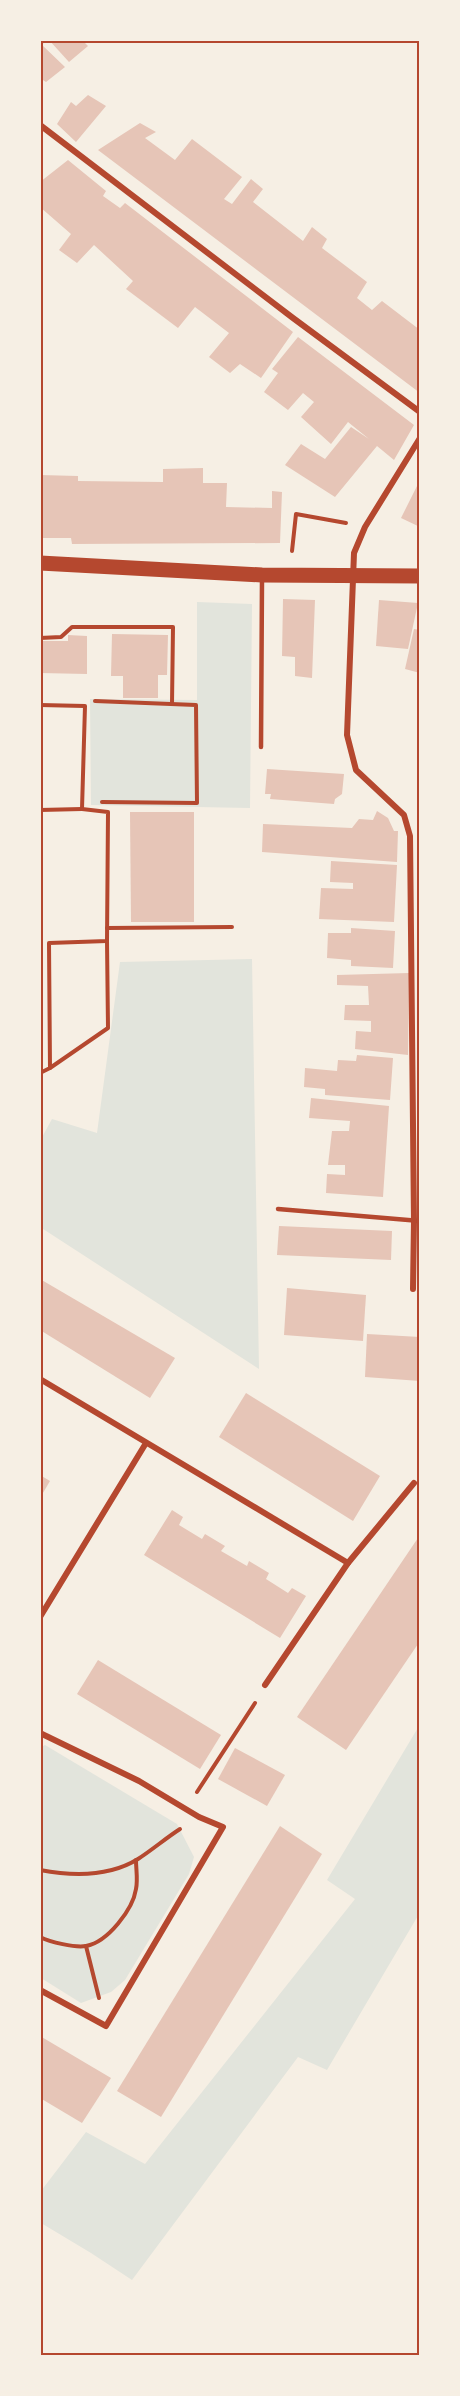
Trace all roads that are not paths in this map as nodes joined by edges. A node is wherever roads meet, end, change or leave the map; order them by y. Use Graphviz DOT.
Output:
graph roads {
  1 [pos="40,125"];
  2 [pos="420,412"];
  3 [pos="420,438"];
  4 [pos="40,563"];
  5 [pos="262,574"];
  6 [pos="353,575"];
  7 [pos="420,576"];
  8 [pos="261,747"];
  9 [pos="278,1209"];
  10 [pos="417,1221"];
  11 [pos="413,1288"];
  12 [pos="40,1379"];
  13 [pos="146,1443"];
  14 [pos="414,1483"];
  15 [pos="348,1563"];
  16 [pos="40,1617"];
  17 [pos="265,1685"];
  18 [pos="40,1732"];
  19 [pos="40,1990"];
  1 -- 2 [label="street"];
  3 -- 6 [label="street"];
  4 -- 5 [label="main road"];
  5 -- 6 [label="main road"];
  5 -- 8 [label="lane"];
  6 -- 7 [label="main road"];
  6 -- 10 [label="street"];
  9 -- 10 [label="lane"];
  10 -- 11 [label="street"];
  12 -- 13 [label="street"];
  13 -- 15 [label="street"];
  13 -- 16 [label="street"];
  14 -- 15 [label="street"];
  15 -- 17 [label="street"];
  18 -- 19 [label="street"];
}
